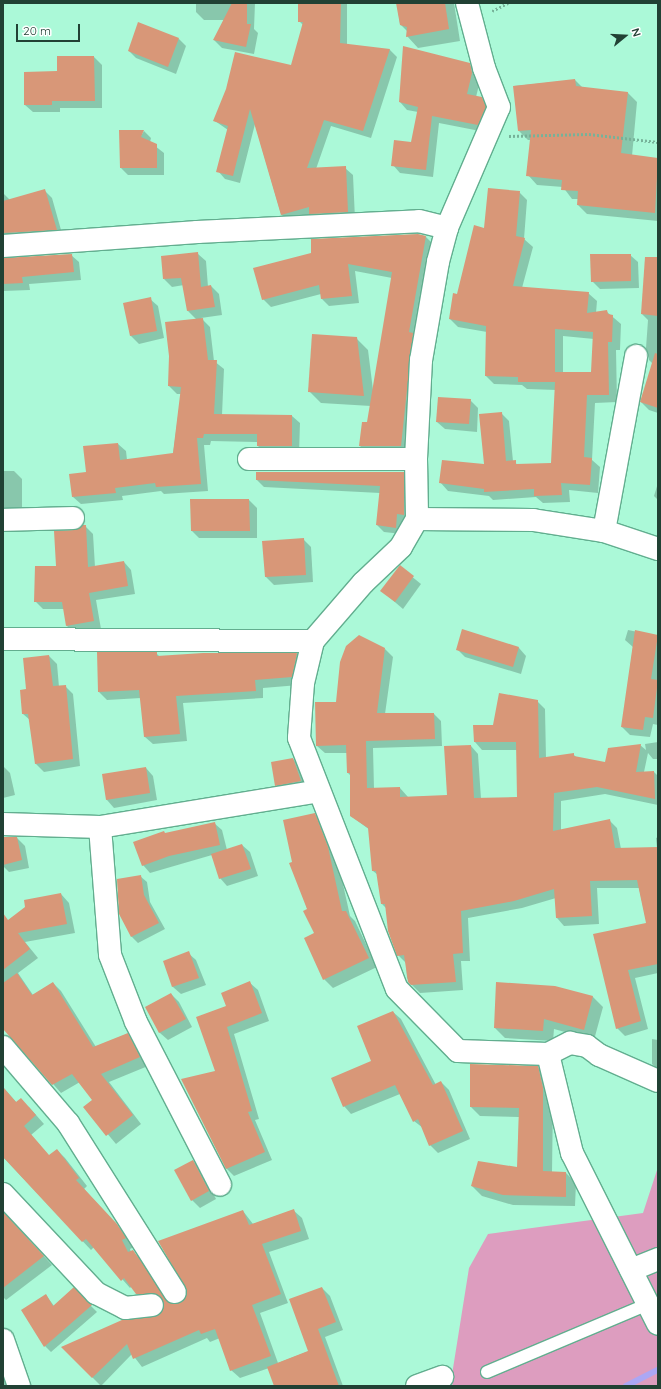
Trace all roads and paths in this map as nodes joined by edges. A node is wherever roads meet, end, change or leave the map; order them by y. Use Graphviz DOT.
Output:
graph roads {
  1 [pos="467,3"];
  2 [pos="486,137"];
  3 [pos="658,142"];
  4 [pos="447,228"];
  5 [pos="3,246"];
  6 [pos="636,356"];
  7 [pos="249,459"];
  8 [pos="416,459"];
  9 [pos="73,518"];
  10 [pos="417,519"];
  11 [pos="3,520"];
  12 [pos="604,531"];
  13 [pos="658,549"];
  14 [pos="3,639"];
  15 [pos="313,641"];
  16 [pos="319,791"];
  17 [pos="3,824"];
  18 [pos="100,827"];
  19 [pos="3,1047"];
  20 [pos="548,1054"];
  21 [pos="658,1081"];
  22 [pos="220,1185"];
  23 [pos="3,1194"];
  24 [pos="658,1259"];
  25 [pos="631,1270"];
  26 [pos="175,1292"];
  27 [pos="648,1304"];
  28 [pos="152,1305"];
  29 [pos="658,1324"];
  30 [pos="3,1340"];
  31 [pos="487,1372"];
  32 [pos="442,1377"];
  33 [pos="19,1386"];
  34 [pos="417,1386"];
  1 -- 2 [label="street"];
  2 -- 3 [label="path"];
  2 -- 4 [label="street"];
  4 -- 5 [label="street"];
  4 -- 8 [label="street"];
  6 -- 12 [label="street"];
  7 -- 8 [label="street"];
  8 -- 10 [label="street"];
  9 -- 11 [label="street"];
  10 -- 12 [label="street"];
  10 -- 15 [label="street"];
  12 -- 13 [label="street"];
  14 -- 15 [label="street"];
  15 -- 16 [label="street"];
  16 -- 18 [label="street"];
  16 -- 20 [label="street"];
  17 -- 18 [label="street"];
  18 -- 22 [label="street"];
  19 -- 26 [label="street"];
  20 -- 21 [label="street"];
  20 -- 25 [label="street"];
  23 -- 28 [label="street"];
  24 -- 25 [label="street"];
  25 -- 27 [label="street"];
  27 -- 29 [label="street"];
  27 -- 31 [label="lane"];
  30 -- 33 [label="street"];
  32 -- 34 [label="street"];
}
